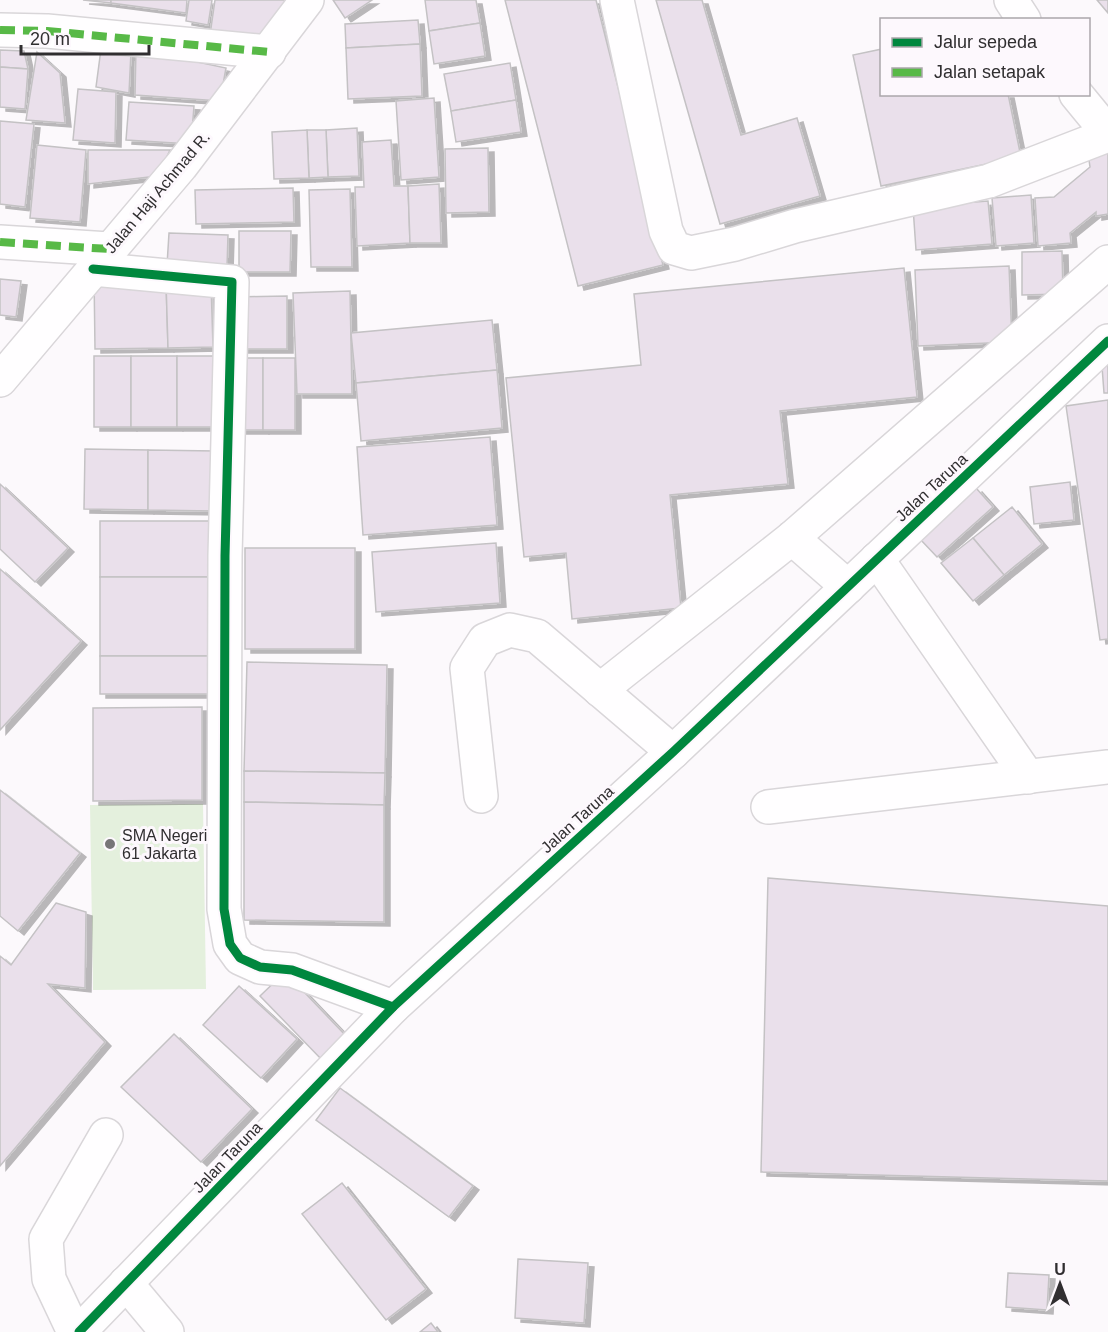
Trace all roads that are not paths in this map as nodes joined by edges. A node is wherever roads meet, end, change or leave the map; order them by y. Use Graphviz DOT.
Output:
graph roads {
  1 [pos="307,0"];
  2 [pos="617,0"];
  3 [pos="1011,0"];
  4 [pos="1023,18"];
  5 [pos="0,30"];
  6 [pos="269,52"];
  7 [pos="1078,96"];
  8 [pos="1108,134"];
  9 [pos="0,242"];
  10 [pos="101,259"];
  11 [pos="1108,262"];
  12 [pos="1108,341"];
  13 [pos="0,380"];
  14 [pos="792,538"];
  15 [pos="877,559"];
  16 [pos="848,587"];
  17 [pos="600,690"];
  18 [pos="673,752"];
  19 [pos="1108,766"];
  20 [pos="1028,777"];
  21 [pos="481,796"];
  22 [pos="768,807"];
  23 [pos="393,1007"];
  24 [pos="106,1136"];
  25 [pos="126,1283"];
  26 [pos="74,1332"];
  27 [pos="79,1332"];
  28 [pos="166,1332"];
  1 -- 6 [label="street, Jalan Haji Achmad R."];
  2 -- 8 [label="street"];
  3 -- 4 [label="street"];
  5 -- 6 [label="street"];
  6 -- 10 [label="street, Jalan Haji Achmad R."];
  7 -- 8 [label="street"];
  9 -- 10 [label="street"];
  10 -- 13 [label="street, Jalan Haji Achmad R."];
  10 -- 23 [label="street"];
  11 -- 14 [label="street"];
  12 -- 15 [label="street, Jalan Taruna"];
  14 -- 16 [label="street"];
  14 -- 17 [label="street"];
  15 -- 16 [label="street, Jalan Taruna"];
  15 -- 20 [label="street"];
  16 -- 18 [label="street, Jalan Taruna"];
  17 -- 18 [label="street"];
  17 -- 21 [label="street"];
  18 -- 23 [label="street, Jalan Taruna"];
  19 -- 20 [label="street"];
  20 -- 22 [label="street"];
  23 -- 25 [label="street, Jalan Taruna"];
  24 -- 26 [label="street"];
  25 -- 27 [label="street, Jalan Taruna"];
  25 -- 28 [label="street"];
}
